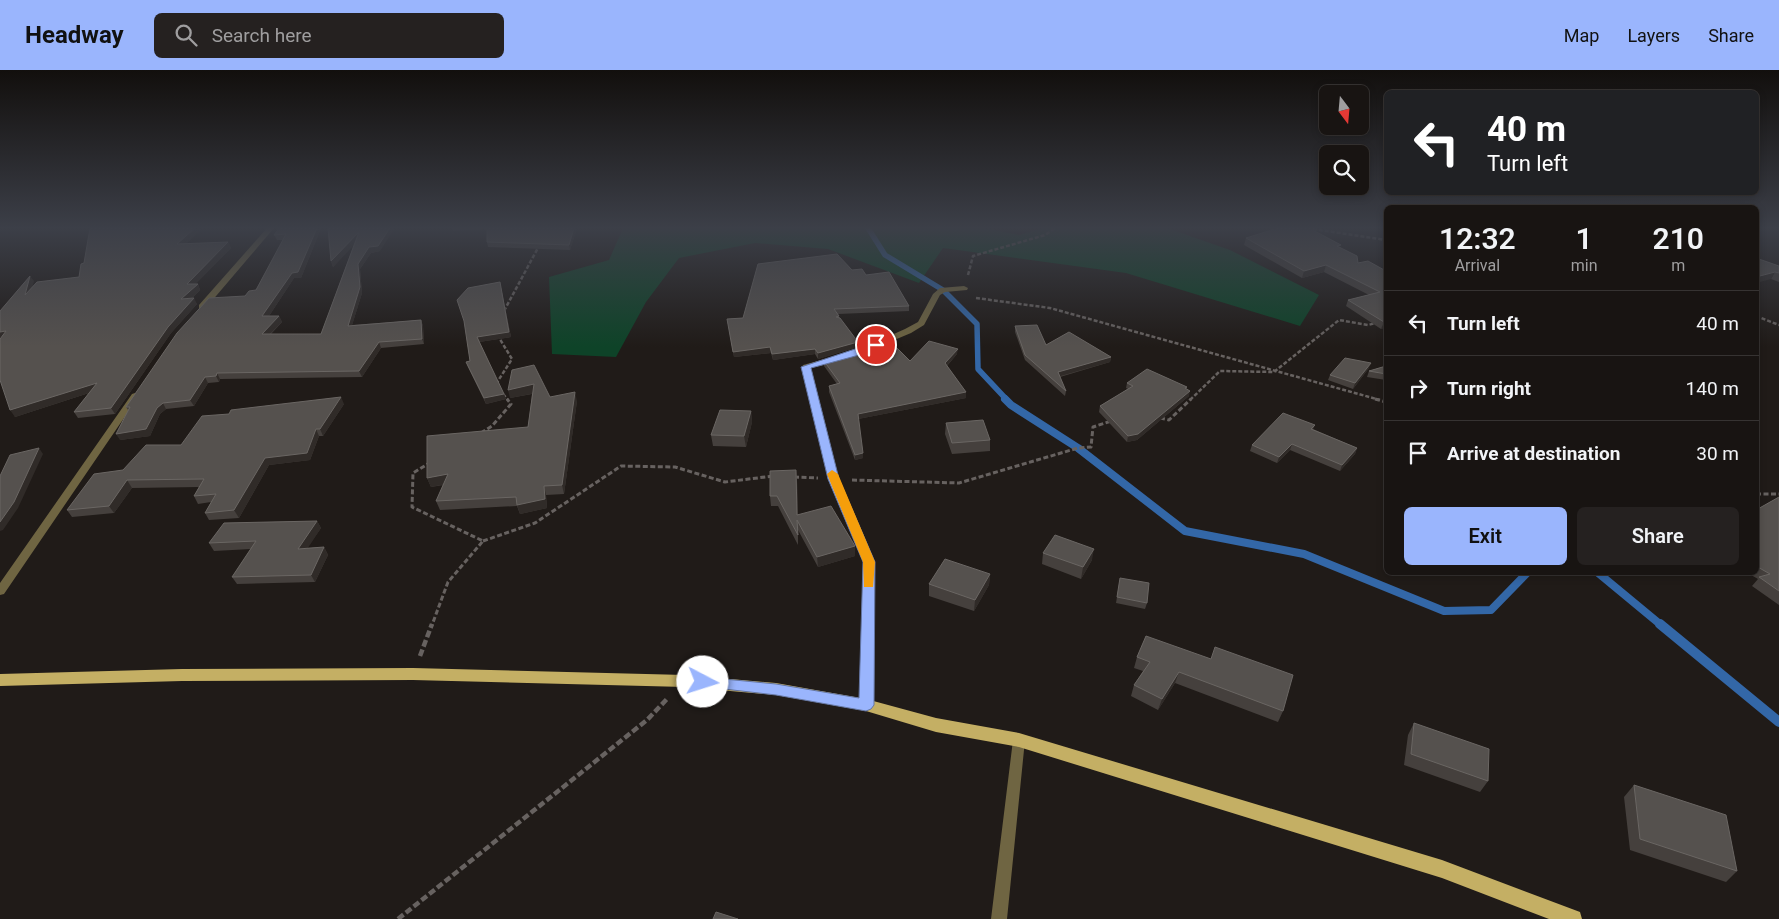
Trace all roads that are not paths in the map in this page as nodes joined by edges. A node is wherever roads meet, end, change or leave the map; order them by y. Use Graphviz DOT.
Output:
graph roads {
  1 [pos="236,268"];
  2 [pos="964,288"];
  3 [pos="195,315"];
  4 [pos="142,386"];
  5 [pos="0,591"];
  6 [pos="0,680"];
  7 [pos="866,705"];
  8 [pos="1019,740"];
  9 [pos="999,919"];
  10 [pos="1573,919"];
  1 -- 3 [label="street"];
  2 -- 7 [label="street"];
  4 -- 5 [label="street"];
  6 -- 7 [label="main road"];
  7 -- 8 [label="main road"];
  8 -- 9 [label="street"];
  8 -- 10 [label="main road"];
}
